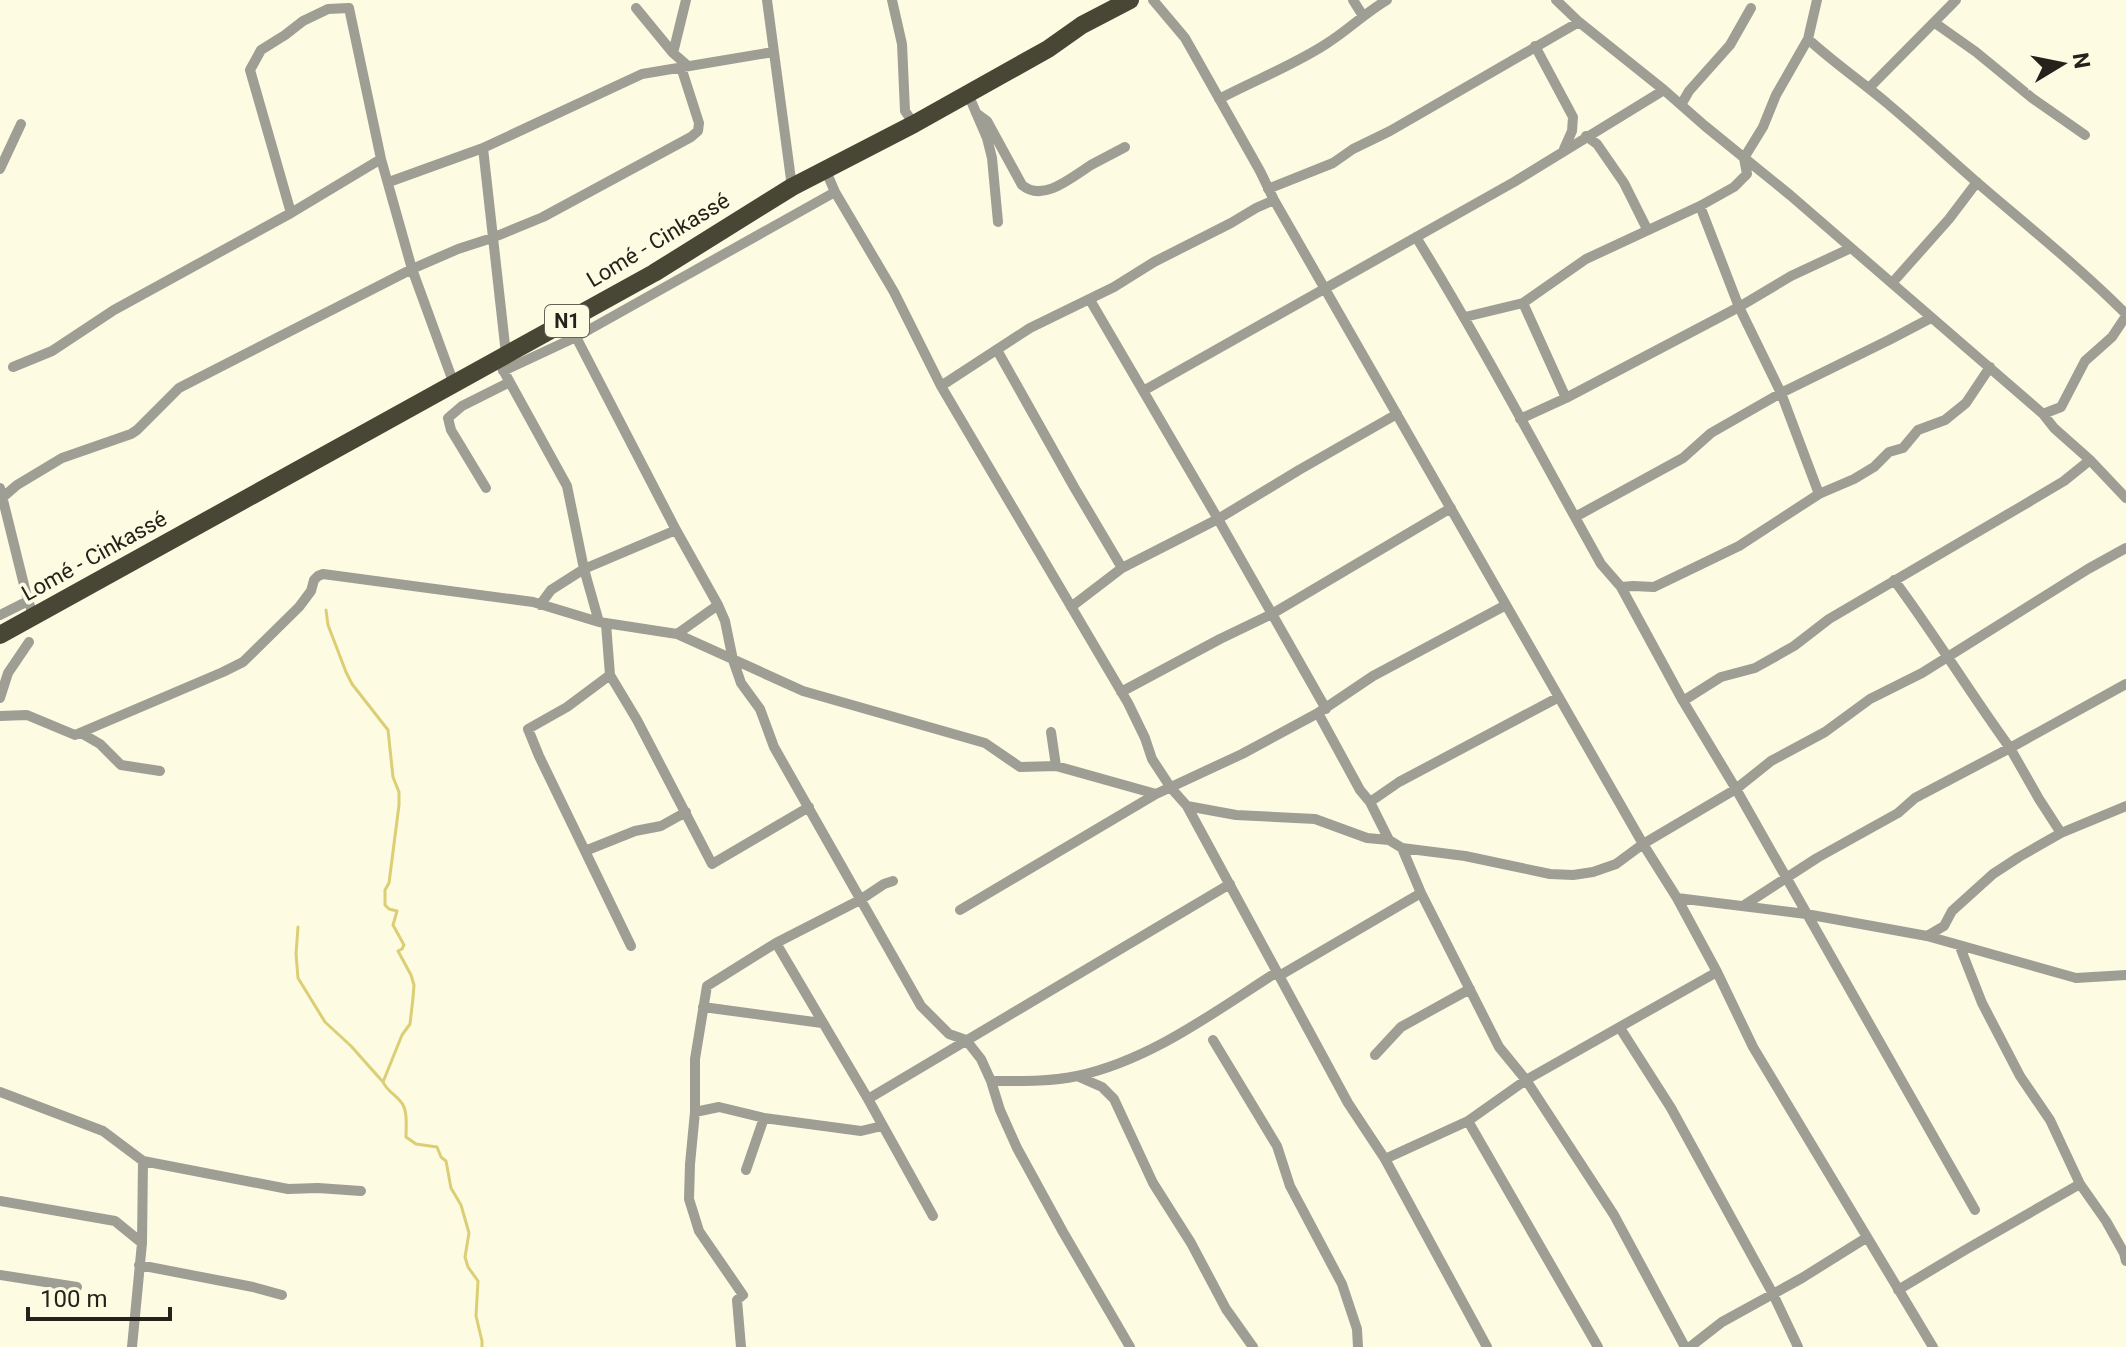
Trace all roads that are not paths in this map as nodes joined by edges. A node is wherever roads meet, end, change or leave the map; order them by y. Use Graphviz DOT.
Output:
graph roads {
  1 [pos="686,0"];
  2 [pos="767,0"];
  3 [pos="892,0"];
  4 [pos="1130,0"];
  5 [pos="1153,0"];
  6 [pos="1353,0"];
  7 [pos="1387,0"];
  8 [pos="1556,0"];
  9 [pos="1817,0"];
  10 [pos="1956,0"];
  11 [pos="636,8"];
  12 [pos="1751,8"];
  13 [pos="1363,16"];
  14 [pos="1579,22"];
  15 [pos="1935,23"];
  16 [pos="1808,39"];
  17 [pos="1535,46"];
  18 [pos="773,52"];
  19 [pos="673,53"];
  20 [pos="685,67"];
  21 [pos="1869,88"];
  22 [pos="1664,90"];
  23 [pos="968,94"];
  24 [pos="1219,99"];
  25 [pos="1681,105"];
  26 [pos="976,113"];
  27 [pos="21,124"];
  28 [pos="914,124"];
  29 [pos="2085,135"];
  30 [pos="1586,136"];
  31 [pos="1125,147"];
  32 [pos="483,148"];
  33 [pos="1562,151"];
  34 [pos="1744,158"];
  35 [pos="381,159"];
  36 [pos="0,169"];
  37 [pos="825,169"];
  38 [pos="389,182"];
  39 [pos="1977,182"];
  40 [pos="792,187"];
  41 [pos="1268,189"];
  42 [pos="835,192"];
  43 [pos="1274,200"];
  44 [pos="1700,206"];
  45 [pos="291,213"];
  46 [pos="998,222"];
  47 [pos="1647,229"];
  48 [pos="1416,237"];
  49 [pos="492,238"];
  50 [pos="1851,248"];
  51 [pos="412,269"];
  52 [pos="654,273"];
  53 [pos="1893,282"];
  54 [pos="1326,289"];
  55 [pos="655,293"];
  56 [pos="1090,300"];
  57 [pos="1523,303"];
  58 [pos="1739,307"];
  59 [pos="2126,315"];
  60 [pos="1465,317"];
  61 [pos="1931,318"];
  62 [pos="576,337"];
  63 [pos="997,350"];
  64 [pos="502,362"];
  65 [pos="13,367"];
  66 [pos="1990,367"];
  67 [pos="508,383"];
  68 [pos="454,384"];
  69 [pos="941,386"];
  70 [pos="1143,391"];
  71 [pos="1781,393"];
  72 [pos="1566,398"];
  73 [pos="1397,414"];
  74 [pos="2043,414"];
  75 [pos="1520,419"];
  76 [pos="2090,460"];
  77 [pos="486,488"];
  78 [pos="2124,492"];
  79 [pos="1,493"];
  80 [pos="1819,494"];
  81 [pos="1451,508"];
  82 [pos="1575,517"];
  83 [pos="1218,519"];
  84 [pos="676,530"];
  85 [pos="2126,548"];
  86 [pos="1122,568"];
  87 [pos="584,569"];
  88 [pos="1894,580"];
  89 [pos="1621,587"];
  90 [pos="540,605"];
  91 [pos="718,605"];
  92 [pos="1506,605"];
  93 [pos="1071,607"];
  94 [pos="31,608"];
  95 [pos="1272,614"];
  96 [pos="0,615"];
  97 [pos="602,623"];
  98 [pos="677,634"];
  99 [pos="0,635"];
  100 [pos="29,642"];
  101 [pos="1949,657"];
  102 [pos="733,660"];
  103 [pos="610,675"];
  104 [pos="2126,684"];
  105 [pos="1121,692"];
  106 [pos="1559,697"];
  107 [pos="0,698"];
  108 [pos="1683,701"];
  109 [pos="1322,711"];
  110 [pos="0,716"];
  111 [pos="1051,732"];
  112 [pos="81,733"];
  113 [pos="2010,748"];
  114 [pos="1056,766"];
  115 [pos="160,771"];
  116 [pos="1171,788"];
  117 [pos="1736,789"];
  118 [pos="1156,794"];
  119 [pos="1370,802"];
  120 [pos="1187,806"];
  121 [pos="809,807"];
  122 [pos="2125,809"];
  123 [pos="686,812"];
  124 [pos="2061,833"];
  125 [pos="1389,840"];
  126 [pos="1643,844"];
  127 [pos="1402,848"];
  128 [pos="585,851"];
  129 [pos="1786,878"];
  130 [pos="893,881"];
  131 [pos="1230,884"];
  132 [pos="1421,893"];
  133 [pos="1677,898"];
  134 [pos="860,900"];
  135 [pos="1743,907"];
  136 [pos="960,910"];
  137 [pos="1806,914"];
  138 [pos="1927,936"];
  139 [pos="776,943"];
  140 [pos="631,946"];
  141 [pos="1960,947"];
  142 [pos="1717,972"];
  143 [pos="1278,974"];
  144 [pos="2126,975"];
  145 [pos="1470,989"];
  146 [pos="703,1007"];
  147 [pos="822,1023"];
  148 [pos="1620,1028"];
  149 [pos="966,1040"];
  150 [pos="1213,1040"];
  151 [pos="1375,1055"];
  152 [pos="1077,1076"];
  153 [pos="1526,1080"];
  154 [pos="991,1081"];
  155 [pos="0,1092"];
  156 [pos="868,1099"];
  157 [pos="695,1112"];
  158 [pos="764,1118"];
  159 [pos="1468,1121"];
  160 [pos="882,1126"];
  161 [pos="1385,1159"];
  162 [pos="143,1161"];
  163 [pos="746,1170"];
  164 [pos="2080,1184"];
  165 [pos="361,1191"];
  166 [pos="0,1201"];
  167 [pos="1975,1210"];
  168 [pos="933,1216"];
  169 [pos="1866,1238"];
  170 [pos="142,1243"];
  171 [pos="2126,1261"];
  172 [pos="139,1265"];
  173 [pos="0,1275"];
  174 [pos="77,1287"];
  175 [pos="1898,1290"];
  176 [pos="1773,1294"];
  177 [pos="282,1295"];
  178 [pos="132,1347"];
  179 [pos="741,1347"];
  180 [pos="1130,1347"];
  181 [pos="1253,1347"];
  182 [pos="1358,1347"];
  183 [pos="1487,1347"];
  184 [pos="1598,1347"];
  185 [pos="1687,1347"];
  186 [pos="1798,1347"];
  187 [pos="1933,1347"];
  1 -- 19 [label="street"];
  2 -- 18 [label="street"];
  3 -- 28 [label="street"];
  4 -- 23 [label="highway, Lomé - Cinkassé / N1"];
  5 -- 24 [label="street"];
  6 -- 13 [label="street"];
  7 -- 13 [label="street"];
  8 -- 14 [label="street"];
  9 -- 16 [label="street"];
  10 -- 15 [label="street"];
  11 -- 19 [label="street"];
  12 -- 25 [label="street"];
  13 -- 24 [label="street"];
  14 -- 17 [label="street"];
  14 -- 22 [label="street"];
  15 -- 21 [label="street"];
  15 -- 29 [label="street"];
  16 -- 21 [label="street"];
  16 -- 34 [label="street"];
  17 -- 33 [label="street"];
  17 -- 41 [label="street"];
  18 -- 20 [label="street"];
  18 -- 40 [label="street"];
  19 -- 20 [label="street"];
  20 -- 32 [label="street"];
  20 -- 49 [label="street"];
  21 -- 39 [label="street"];
  22 -- 25 [label="street"];
  22 -- 30 [label="street"];
  23 -- 26 [label="street"];
  23 -- 28 [label="highway, Lomé - Cinkassé / N1"];
  24 -- 41 [label="street"];
  25 -- 34 [label="street"];
  26 -- 31 [label="street"];
  26 -- 46 [label="street"];
  27 -- 36 [label="street"];
  28 -- 37 [label="highway, Lomé - Cinkassé / N1"];
  30 -- 33 [label="street"];
  30 -- 47 [label="street"];
  32 -- 38 [label="street"];
  32 -- 49 [label="street"];
  33 -- 48 [label="street"];
  34 -- 44 [label="street"];
  34 -- 50 [label="street"];
  35 -- 38 [label="street"];
  35 -- 45 [label="street"];
  35 -- 45 [label="street"];
  37 -- 40 [label="highway, Lomé - Cinkassé / N1"];
  37 -- 42 [label="street"];
  38 -- 51 [label="street"];
  39 -- 53 [label="street"];
  39 -- 59 [label="street"];
  40 -- 52 [label="highway, Lomé - Cinkassé / N1"];
  41 -- 43 [label="street"];
  42 -- 55 [label="street"];
  42 -- 69 [label="street"];
  43 -- 54 [label="street"];
  43 -- 56 [label="street"];
  44 -- 47 [label="street"];
  44 -- 58 [label="street"];
  45 -- 65 [label="street"];
  47 -- 57 [label="street"];
  48 -- 54 [label="street"];
  48 -- 60 [label="street"];
  49 -- 51 [label="street"];
  49 -- 64 [label="street"];
  50 -- 53 [label="street"];
  50 -- 58 [label="street"];
  51 -- 68 [label="street"];
  51 -- 79 [label="street"];
  52 -- 55 [label="street"];
  52 -- 64 [label="highway, Lomé - Cinkassé / N1"];
  53 -- 61 [label="street"];
  54 -- 70 [label="street"];
  54 -- 73 [label="street"];
  55 -- 62 [label="street"];
  56 -- 63 [label="street"];
  56 -- 70 [label="street"];
  57 -- 60 [label="street"];
  57 -- 72 [label="street"];
  58 -- 71 [label="street"];
  58 -- 72 [label="street"];
  59 -- 74 [label="street"];
  60 -- 75 [label="street"];
  61 -- 66 [label="street"];
  61 -- 71 [label="street"];
  62 -- 64 [label="street"];
  62 -- 84 [label="street"];
  63 -- 69 [label="street"];
  63 -- 86 [label="street"];
  64 -- 67 [label="street"];
  64 -- 68 [label="highway, Lomé - Cinkassé / N1"];
  66 -- 74 [label="street"];
  66 -- 80 [label="street"];
  67 -- 77 [label="street"];
  67 -- 87 [label="street"];
  68 -- 94 [label="highway, Lomé - Cinkassé / N1"];
  69 -- 93 [label="street"];
  70 -- 83 [label="street"];
  71 -- 80 [label="street"];
  71 -- 82 [label="street"];
  72 -- 75 [label="street"];
  73 -- 81 [label="street"];
  73 -- 83 [label="street"];
  74 -- 76 [label="street"];
  75 -- 82 [label="street"];
  76 -- 78 [label="street"];
  76 -- 88 [label="street"];
  79 -- 94 [label="street"];
  80 -- 89 [label="street"];
  81 -- 92 [label="street"];
  81 -- 95 [label="street"];
  82 -- 89 [label="street"];
  83 -- 86 [label="street"];
  83 -- 95 [label="street"];
  84 -- 87 [label="street"];
  84 -- 91 [label="street"];
  85 -- 101 [label="street"];
  86 -- 93 [label="street"];
  87 -- 90 [label="street"];
  87 -- 97 [label="street"];
  88 -- 101 [label="street"];
  88 -- 108 [label="street"];
  89 -- 108 [label="street"];
  90 -- 97 [label="street"];
  90 -- 112 [label="street"];
  91 -- 98 [label="street"];
  91 -- 102 [label="street"];
  92 -- 106 [label="street"];
  92 -- 109 [label="street"];
  93 -- 105 [label="street"];
  94 -- 96 [label="street"];
  94 -- 99 [label="highway, Lomé - Cinkassé / N1"];
  95 -- 105 [label="street"];
  95 -- 109 [label="street"];
  97 -- 98 [label="street"];
  97 -- 103 [label="street"];
  98 -- 102 [label="street"];
  100 -- 107 [label="street"];
  101 -- 113 [label="street"];
  101 -- 117 [label="street"];
  102 -- 114 [label="street"];
  102 -- 121 [label="street"];
  103 -- 123 [label="street"];
  103 -- 128 [label="street"];
  104 -- 113 [label="street"];
  105 -- 116 [label="street"];
  106 -- 119 [label="street"];
  106 -- 126 [label="street"];
  108 -- 117 [label="street"];
  109 -- 116 [label="street"];
  109 -- 119 [label="street"];
  110 -- 112 [label="street"];
  111 -- 114 [label="street"];
  112 -- 115 [label="street"];
  113 -- 124 [label="street"];
  113 -- 129 [label="street"];
  114 -- 118 [label="street"];
  116 -- 118 [label="street"];
  116 -- 120 [label="street"];
  117 -- 126 [label="street"];
  117 -- 129 [label="street"];
  118 -- 136 [label="street"];
  119 -- 125 [label="street"];
  120 -- 125 [label="street"];
  120 -- 131 [label="street"];
  121 -- 123 [label="street"];
  121 -- 134 [label="street"];
  122 -- 124 [label="street"];
  123 -- 128 [label="street"];
  124 -- 138 [label="street"];
  125 -- 127 [label="street"];
  126 -- 127 [label="street"];
  126 -- 133 [label="street"];
  127 -- 132 [label="street"];
  128 -- 140 [label="street"];
  129 -- 135 [label="street"];
  129 -- 137 [label="street"];
  130 -- 134 [label="street"];
  131 -- 143 [label="street"];
  131 -- 149 [label="street"];
  132 -- 143 [label="street"];
  132 -- 145 [label="street"];
  133 -- 135 [label="street"];
  133 -- 142 [label="street"];
  134 -- 139 [label="street"];
  134 -- 149 [label="street"];
  135 -- 137 [label="street"];
  137 -- 138 [label="street"];
  137 -- 167 [label="street"];
  138 -- 141 [label="street"];
  139 -- 146 [label="street"];
  139 -- 147 [label="street"];
  141 -- 144 [label="street"];
  141 -- 164 [label="street"];
  142 -- 148 [label="street"];
  142 -- 169 [label="street"];
  143 -- 152 [label="street"];
  143 -- 161 [label="street"];
  145 -- 151 [label="street"];
  145 -- 153 [label="street"];
  146 -- 147 [label="street"];
  146 -- 157 [label="street"];
  147 -- 156 [label="street"];
  148 -- 153 [label="street"];
  148 -- 176 [label="street"];
  149 -- 154 [label="street"];
  149 -- 156 [label="street"];
  150 -- 182 [label="street"];
  152 -- 154 [label="street"];
  152 -- 181 [label="street"];
  153 -- 159 [label="street"];
  153 -- 185 [label="street"];
  154 -- 180 [label="street"];
  155 -- 162 [label="street"];
  156 -- 160 [label="street"];
  157 -- 158 [label="street"];
  157 -- 179 [label="street"];
  158 -- 160 [label="street"];
  158 -- 163 [label="street"];
  159 -- 161 [label="street"];
  159 -- 184 [label="street"];
  160 -- 168 [label="street"];
  161 -- 183 [label="street"];
  162 -- 165 [label="street"];
  162 -- 170 [label="street"];
  164 -- 171 [label="street"];
  164 -- 175 [label="street"];
  166 -- 170 [label="street"];
  169 -- 175 [label="street"];
  169 -- 176 [label="street"];
  170 -- 172 [label="street"];
  172 -- 177 [label="street"];
  172 -- 178 [label="street"];
  173 -- 174 [label="street"];
  175 -- 187 [label="street"];
  176 -- 185 [label="street"];
  176 -- 186 [label="street"];
}
